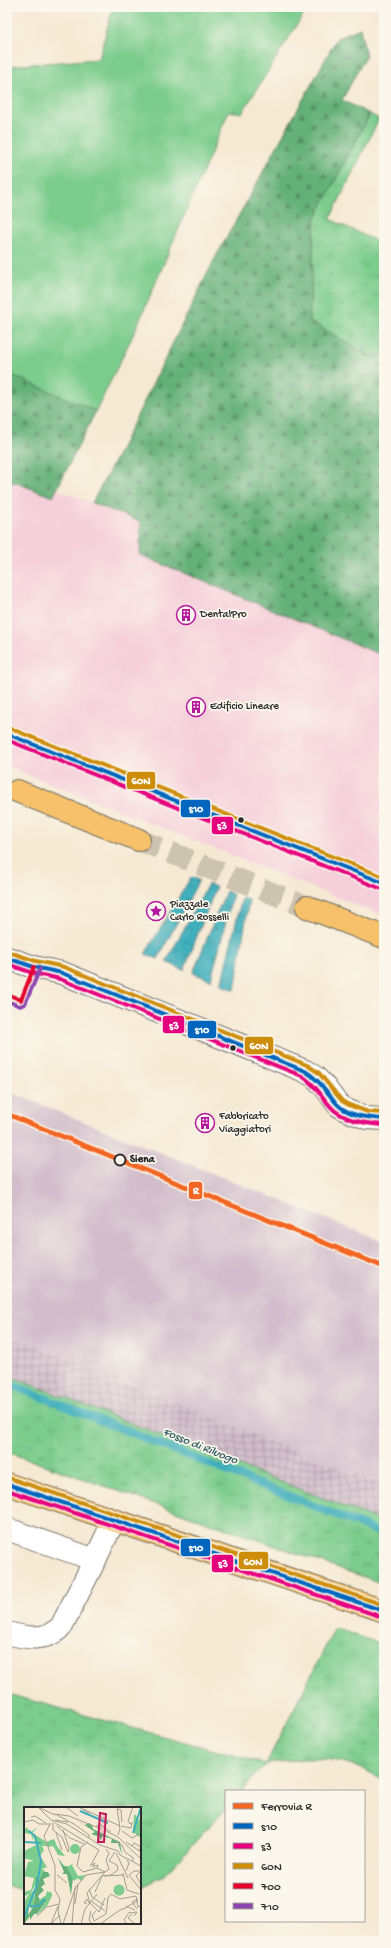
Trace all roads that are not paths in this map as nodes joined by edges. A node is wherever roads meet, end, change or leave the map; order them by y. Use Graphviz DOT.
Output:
graph roads {
  1 [pos="17,791"];
  2 [pos="139,840"];
  3 [pos="307,907"];
  4 [pos="384,937"];
  5 [pos="7,958"];
  6 [pos="384,1119"];
  7 [pos="7,1484"];
  8 [pos="114,1520"];
  9 [pos="7,1529"];
  10 [pos="95,1560"];
  11 [pos="384,1611"];
  12 [pos="7,1633"];
  1 -- 2 [label="main road"];
  3 -- 4 [label="main road"];
  5 -- 6 [label="street"];
  7 -- 8 [label="main road"];
  8 -- 10 [label="street"];
  8 -- 11 [label="main road"];
  9 -- 10 [label="street"];
  10 -- 12 [label="street"];
}
